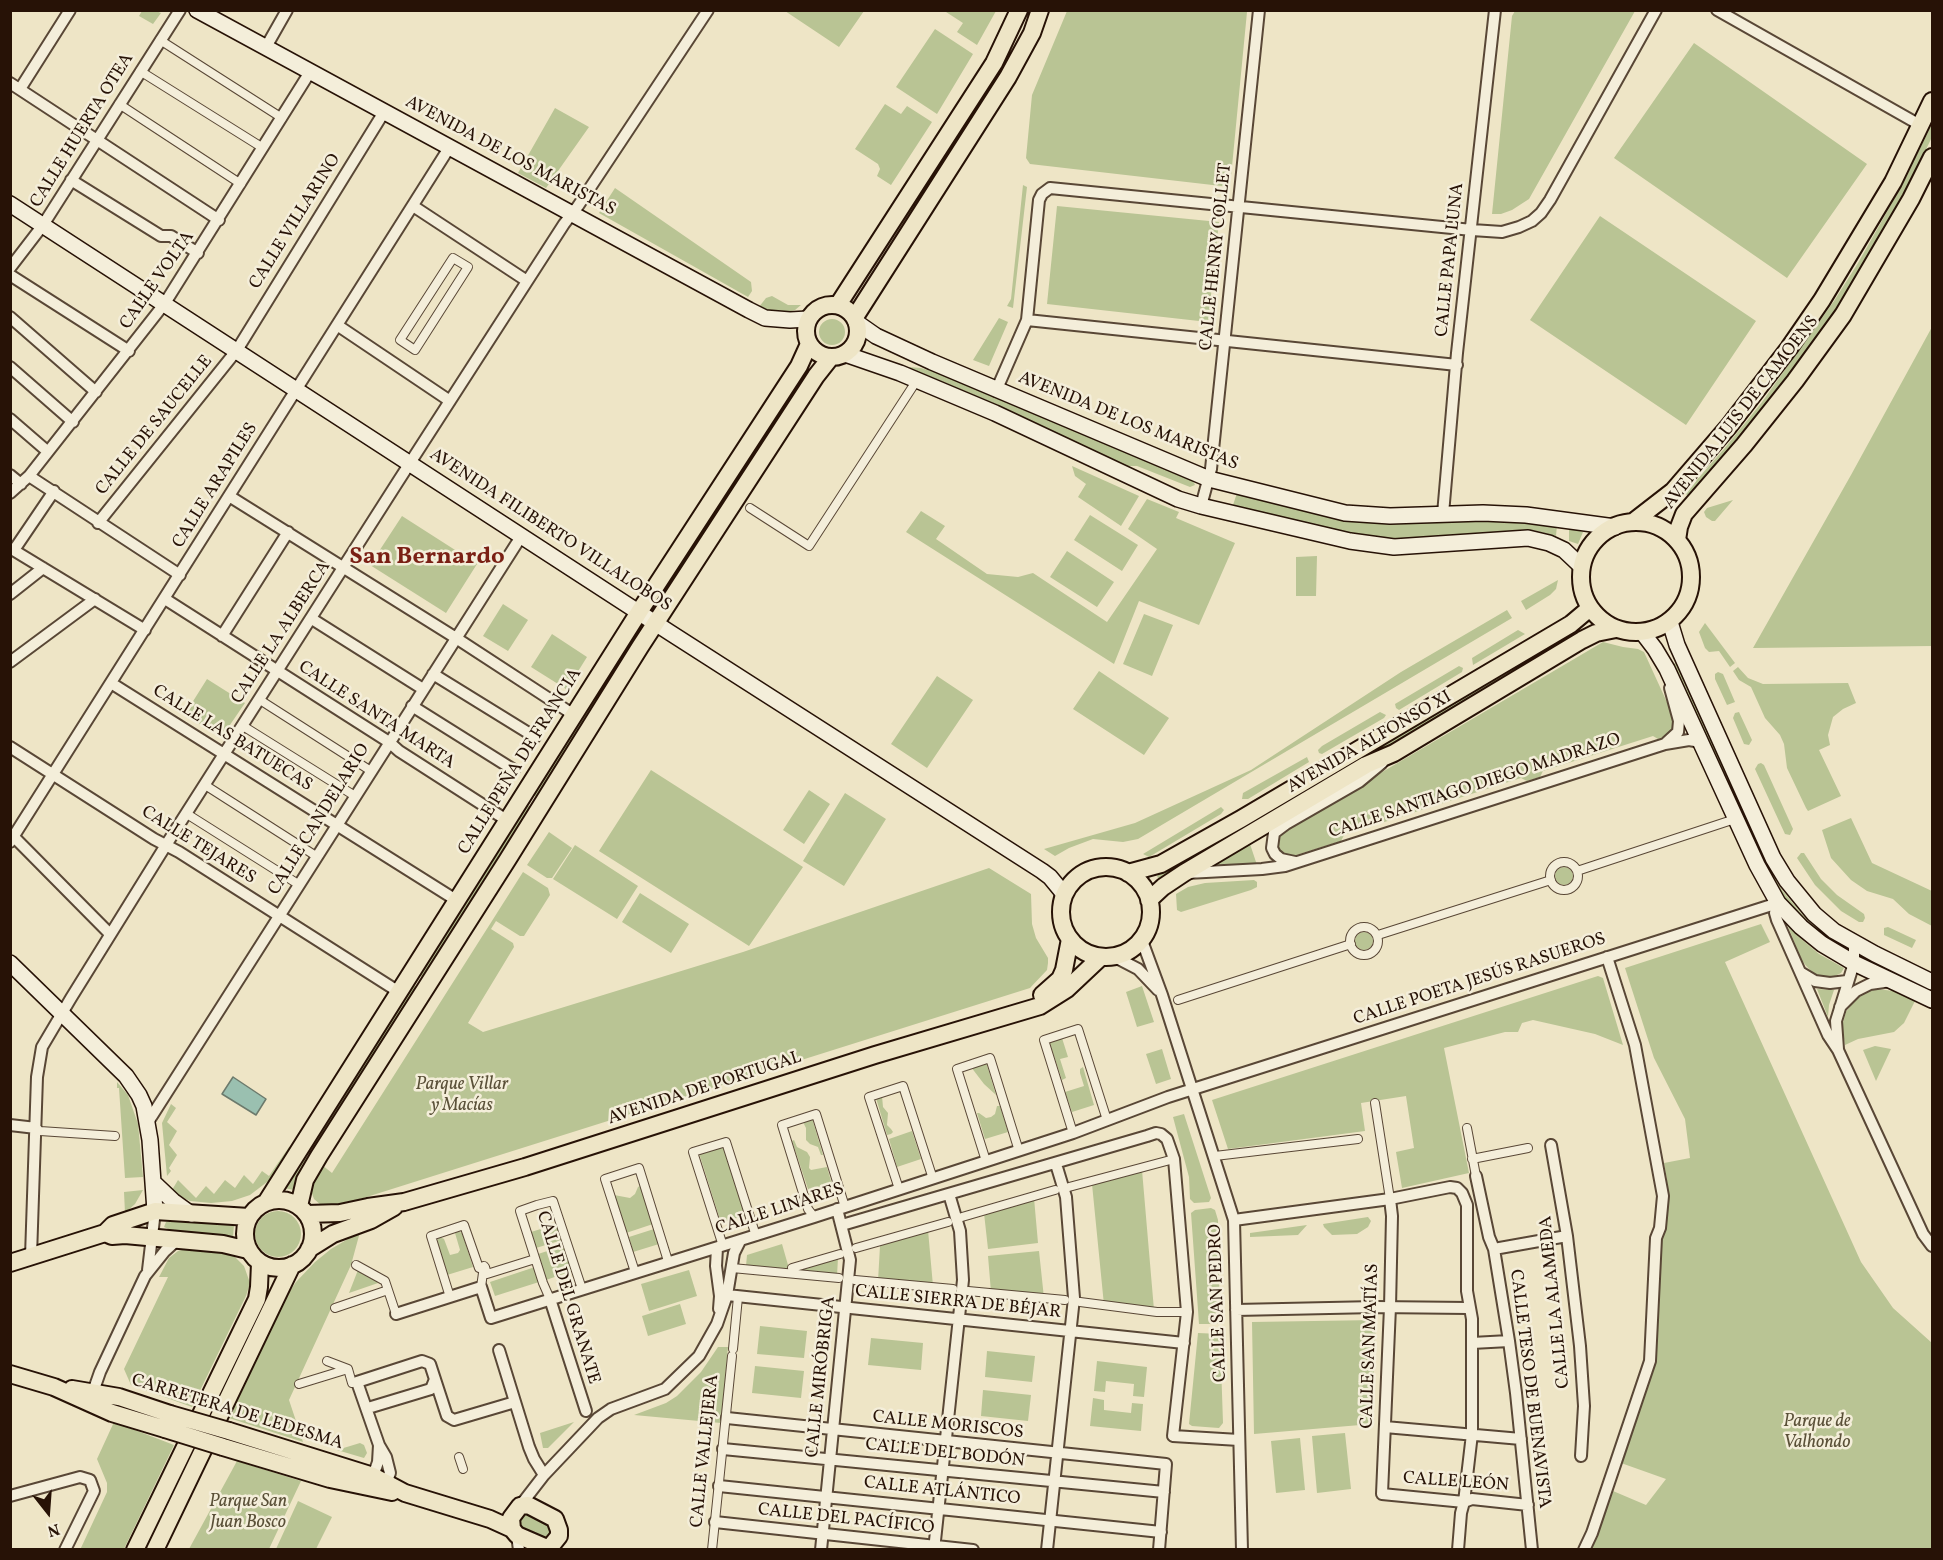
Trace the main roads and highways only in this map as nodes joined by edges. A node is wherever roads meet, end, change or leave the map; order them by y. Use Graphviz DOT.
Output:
graph roads {
  1 [pos="197,10"];
  2 [pos="1019,10"];
  3 [pos="1040,10"];
  4 [pos="1932,101"];
  5 [pos="1932,157"];
  6 [pos="10,204"];
  7 [pos="838,305"];
  8 [pos="808,319"];
  9 [pos="856,320"];
  10 [pos="809,344"];
  11 [pos="838,355"];
  12 [pos="1633,522"];
  13 [pos="1615,526"];
  14 [pos="1677,540"];
  15 [pos="1582,567"];
  16 [pos="1590,608"];
  17 [pos="639,612"];
  18 [pos="1670,622"];
  19 [pos="656,624"];
  20 [pos="1616,629"];
  21 [pos="1642,632"];
  22 [pos="1128,873"];
  23 [pos="1064,894"];
  24 [pos="1149,900"];
  25 [pos="1070,939"];
  26 [pos="1107,956"];
  27 [pos="10,963"];
  28 [pos="1932,982"];
  29 [pos="1932,1000"];
  30 [pos="1017,1012"];
  31 [pos="154,1183"];
  32 [pos="267,1202"];
  33 [pos="404,1202"];
  34 [pos="303,1210"];
  35 [pos="155,1211"];
  36 [pos="191,1214"];
  37 [pos="249,1217"];
  38 [pos="105,1233"];
  39 [pos="309,1249"];
  40 [pos="254,1257"];
  41 [pos="10,1263"];
  42 [pos="292,1266"];
  43 [pos="10,1374"];
  44 [pos="520,1520"];
  45 [pos="550,1547"];
  46 [pos="135,1550"];
  47 [pos="155,1550"];
  48 [pos="572,1550"];
  1 -- 8 [label="main road, AVENIDA DE LOS MARISTAS"];
  2 -- 7 [label="main road"];
  3 -- 9 [label="main road"];
  4 -- 12 [label="main road, AVENIDA LUIS DE CAMOENS"];
  5 -- 14 [label="main road, AVENIDA LUIS DE CAMOENS"];
  6 -- 17 [label="main road, AVENIDA FILIBERTO VILLALOBOS"];
  7 -- 8 [label="main road"];
  7 -- 9 [label="main road"];
  8 -- 10 [label="main road"];
  9 -- 11 [label="main road"];
  9 -- 13 [label="main road, AVENIDA DE LOS MARISTAS"];
  10 -- 11 [label="main road"];
  10 -- 17 [label="main road, CALLE PEÑA DE FRANCIA"];
  11 -- 15 [label="main road"];
  11 -- 19 [label="main road"];
  12 -- 13 [label="main road"];
  12 -- 14 [label="main road"];
  13 -- 15 [label="main road"];
  14 -- 18 [label="main road"];
  15 -- 16 [label="main road"];
  16 -- 20 [label="main road"];
  16 -- 22 [label="main road, AVENIDA ALFONSO XI"];
  17 -- 19 [label="main road, AVENIDA FILIBERTO VILLALOBOS"];
  17 -- 32 [label="main road, CALLE PEÑA DE FRANCIA"];
  18 -- 21 [label="main road"];
  18 -- 28 [label="main road"];
  19 -- 23 [label="main road, AVENIDA FILIBERTO VILLALOBOS"];
  19 -- 34 [label="main road"];
  20 -- 21 [label="main road"];
  20 -- 24 [label="main road, AVENIDA ALFONSO XI"];
  21 -- 29 [label="main road"];
  22 -- 23 [label="main road"];
  22 -- 24 [label="main road"];
  23 -- 25 [label="main road"];
  24 -- 26 [label="main road"];
  25 -- 26 [label="main road"];
  25 -- 30 [label="main road, AVENIDA DE PORTUGAL"];
  26 -- 30 [label="main road, AVENIDA DE PORTUGAL"];
  27 -- 31 [label="main road"];
  30 -- 33 [label="main road, AVENIDA DE PORTUGAL"];
  31 -- 35 [label="main road"];
  31 -- 36 [label="main road"];
  32 -- 34 [label="main road"];
  32 -- 37 [label="main road"];
  33 -- 34 [label="main road, AVENIDA DE PORTUGAL"];
  33 -- 39 [label="main road, AVENIDA DE PORTUGAL"];
  34 -- 39 [label="main road"];
  35 -- 36 [label="main road"];
  35 -- 38 [label="main road"];
  36 -- 37 [label="main road"];
  37 -- 40 [label="main road"];
  38 -- 40 [label="main road"];
  38 -- 41 [label="main road"];
  39 -- 42 [label="main road"];
  40 -- 42 [label="main road"];
  40 -- 46 [label="main road"];
  42 -- 47 [label="main road"];
  43 -- 44 [label="main road, CARRETERA DE LEDESMA, bridge"];
  44 -- 45 [label="main road"];
  44 -- 45 [label="main road"];
  45 -- 48 [label="main road"];
}
